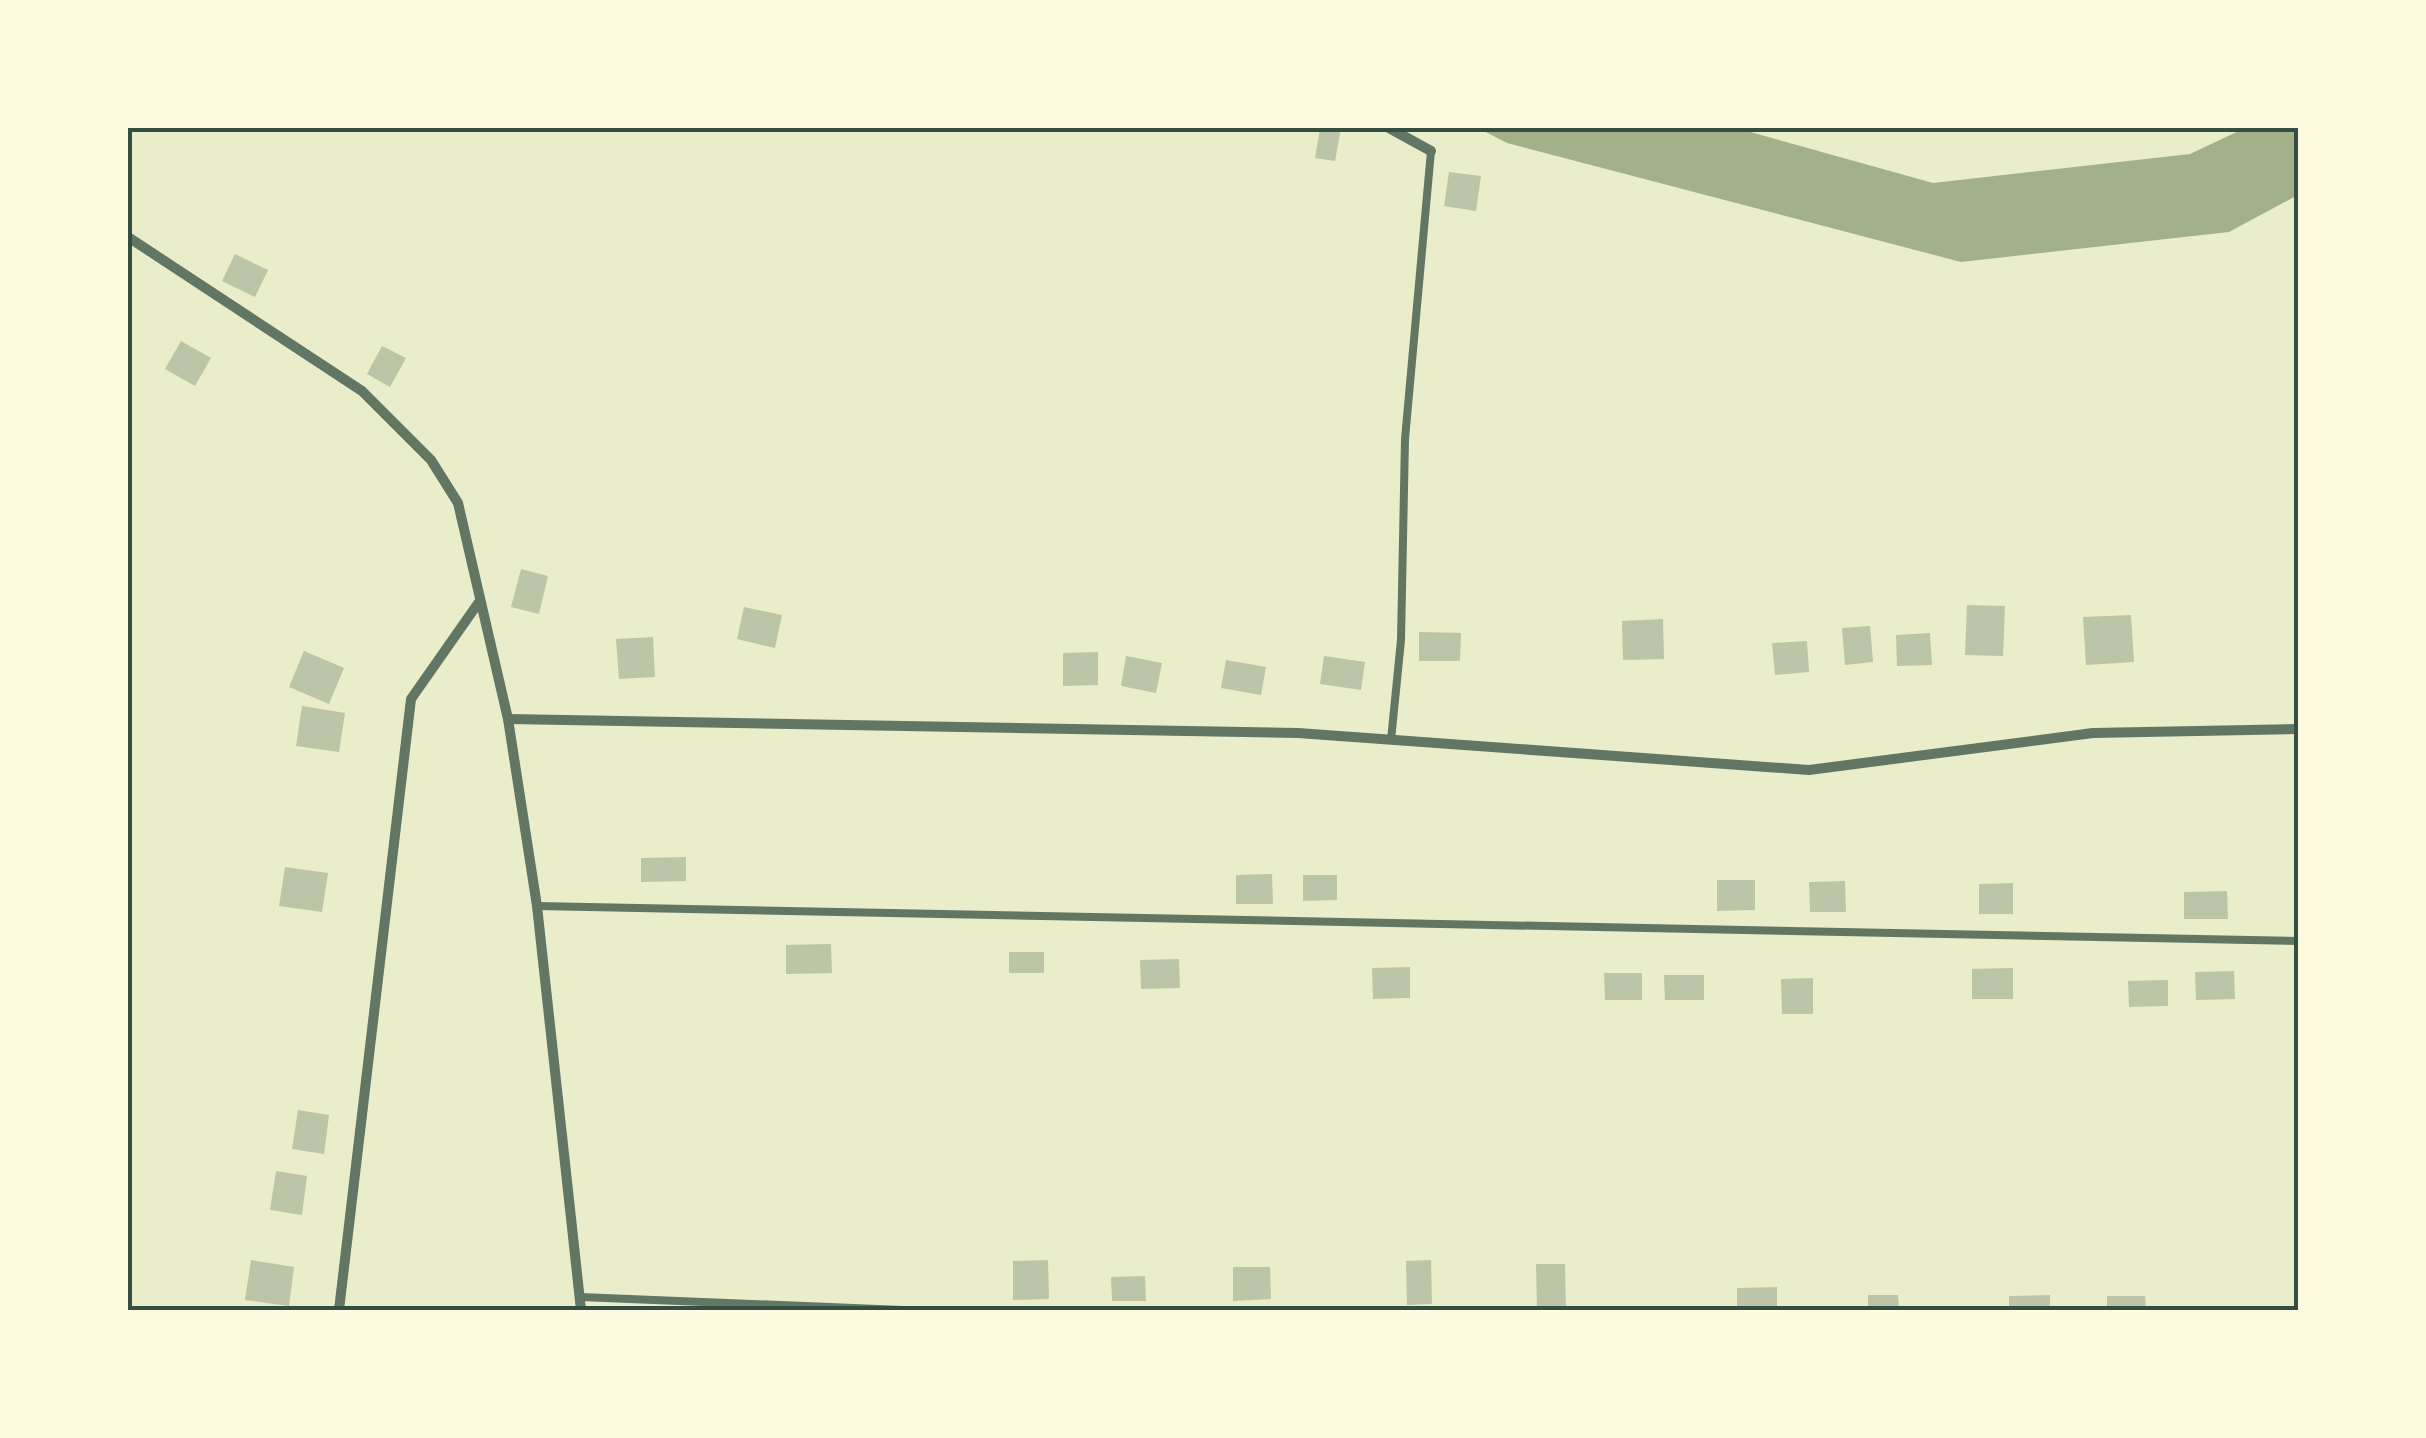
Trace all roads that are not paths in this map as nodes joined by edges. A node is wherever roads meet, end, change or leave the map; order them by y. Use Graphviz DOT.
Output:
graph roads {
  1 [pos="1388,128"];
  2 [pos="1431,150"];
  3 [pos="128,236"];
  4 [pos="480,602"];
  5 [pos="508,719"];
  6 [pos="2298,729"];
  7 [pos="1391,740"];
  8 [pos="537,906"];
  9 [pos="2298,941"];
  10 [pos="580,1297"];
  11 [pos="339,1310"];
  12 [pos="582,1310"];
  13 [pos="903,1310"];
  1 -- 2 [label="street"];
  2 -- 7 [label="lane"];
  3 -- 4 [label="street"];
  4 -- 5 [label="street"];
  4 -- 11 [label="street"];
  5 -- 7 [label="street"];
  5 -- 8 [label="street"];
  6 -- 7 [label="street"];
  8 -- 9 [label="lane"];
  8 -- 10 [label="street"];
  10 -- 12 [label="street"];
  10 -- 13 [label="lane"];
}
